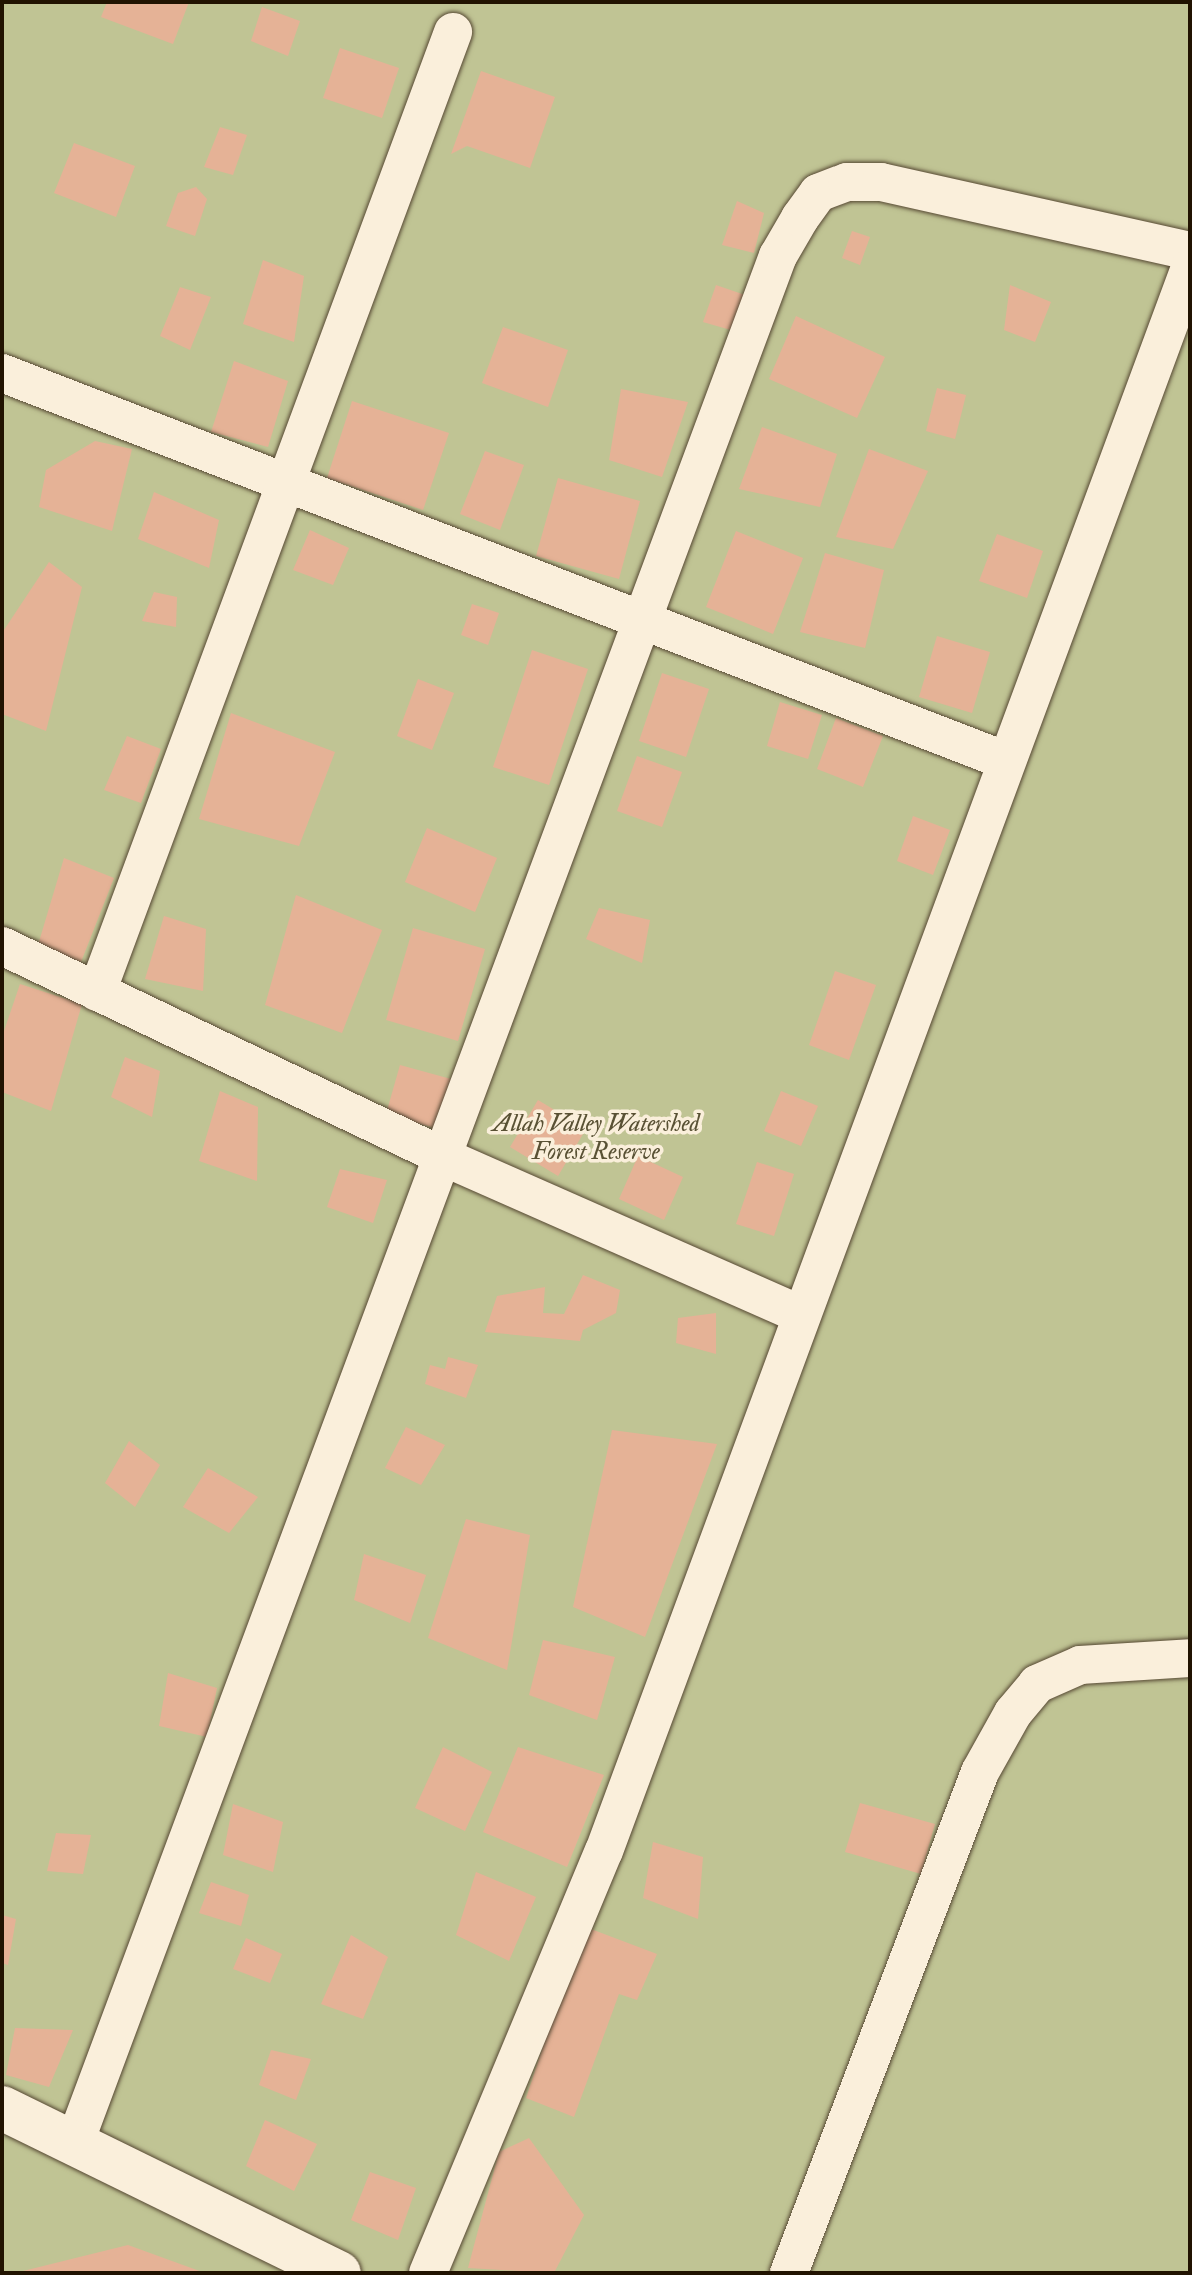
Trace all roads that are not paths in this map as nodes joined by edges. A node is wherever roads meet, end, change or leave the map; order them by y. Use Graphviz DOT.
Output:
graph roads {
  1 [pos="453,32"];
  2 [pos="1190,251"];
  3 [pos="1190,268"];
  4 [pos="2,373"];
  5 [pos="285,486"];
  6 [pos="647,622"];
  7 [pos="1004,760"];
  8 [pos="2,946"];
  9 [pos="97,992"];
  10 [pos="446,1158"];
  11 [pos="798,1313"];
  12 [pos="1190,1658"];
  13 [pos="2,2108"];
  14 [pos="75,2142"];
  15 [pos="339,2273"];
  16 [pos="428,2273"];
  17 [pos="789,2273"];
  1 -- 5 [label="street"];
  2 -- 6 [label="street"];
  3 -- 7 [label="street"];
  4 -- 5 [label="street"];
  5 -- 6 [label="street"];
  5 -- 9 [label="street"];
  6 -- 7 [label="street"];
  6 -- 10 [label="street"];
  7 -- 11 [label="street"];
  8 -- 9 [label="street"];
  9 -- 10 [label="street"];
  10 -- 11 [label="street"];
  10 -- 14 [label="street"];
  11 -- 16 [label="street"];
  12 -- 17 [label="street"];
  13 -- 14 [label="main road"];
  14 -- 15 [label="main road"];
}
